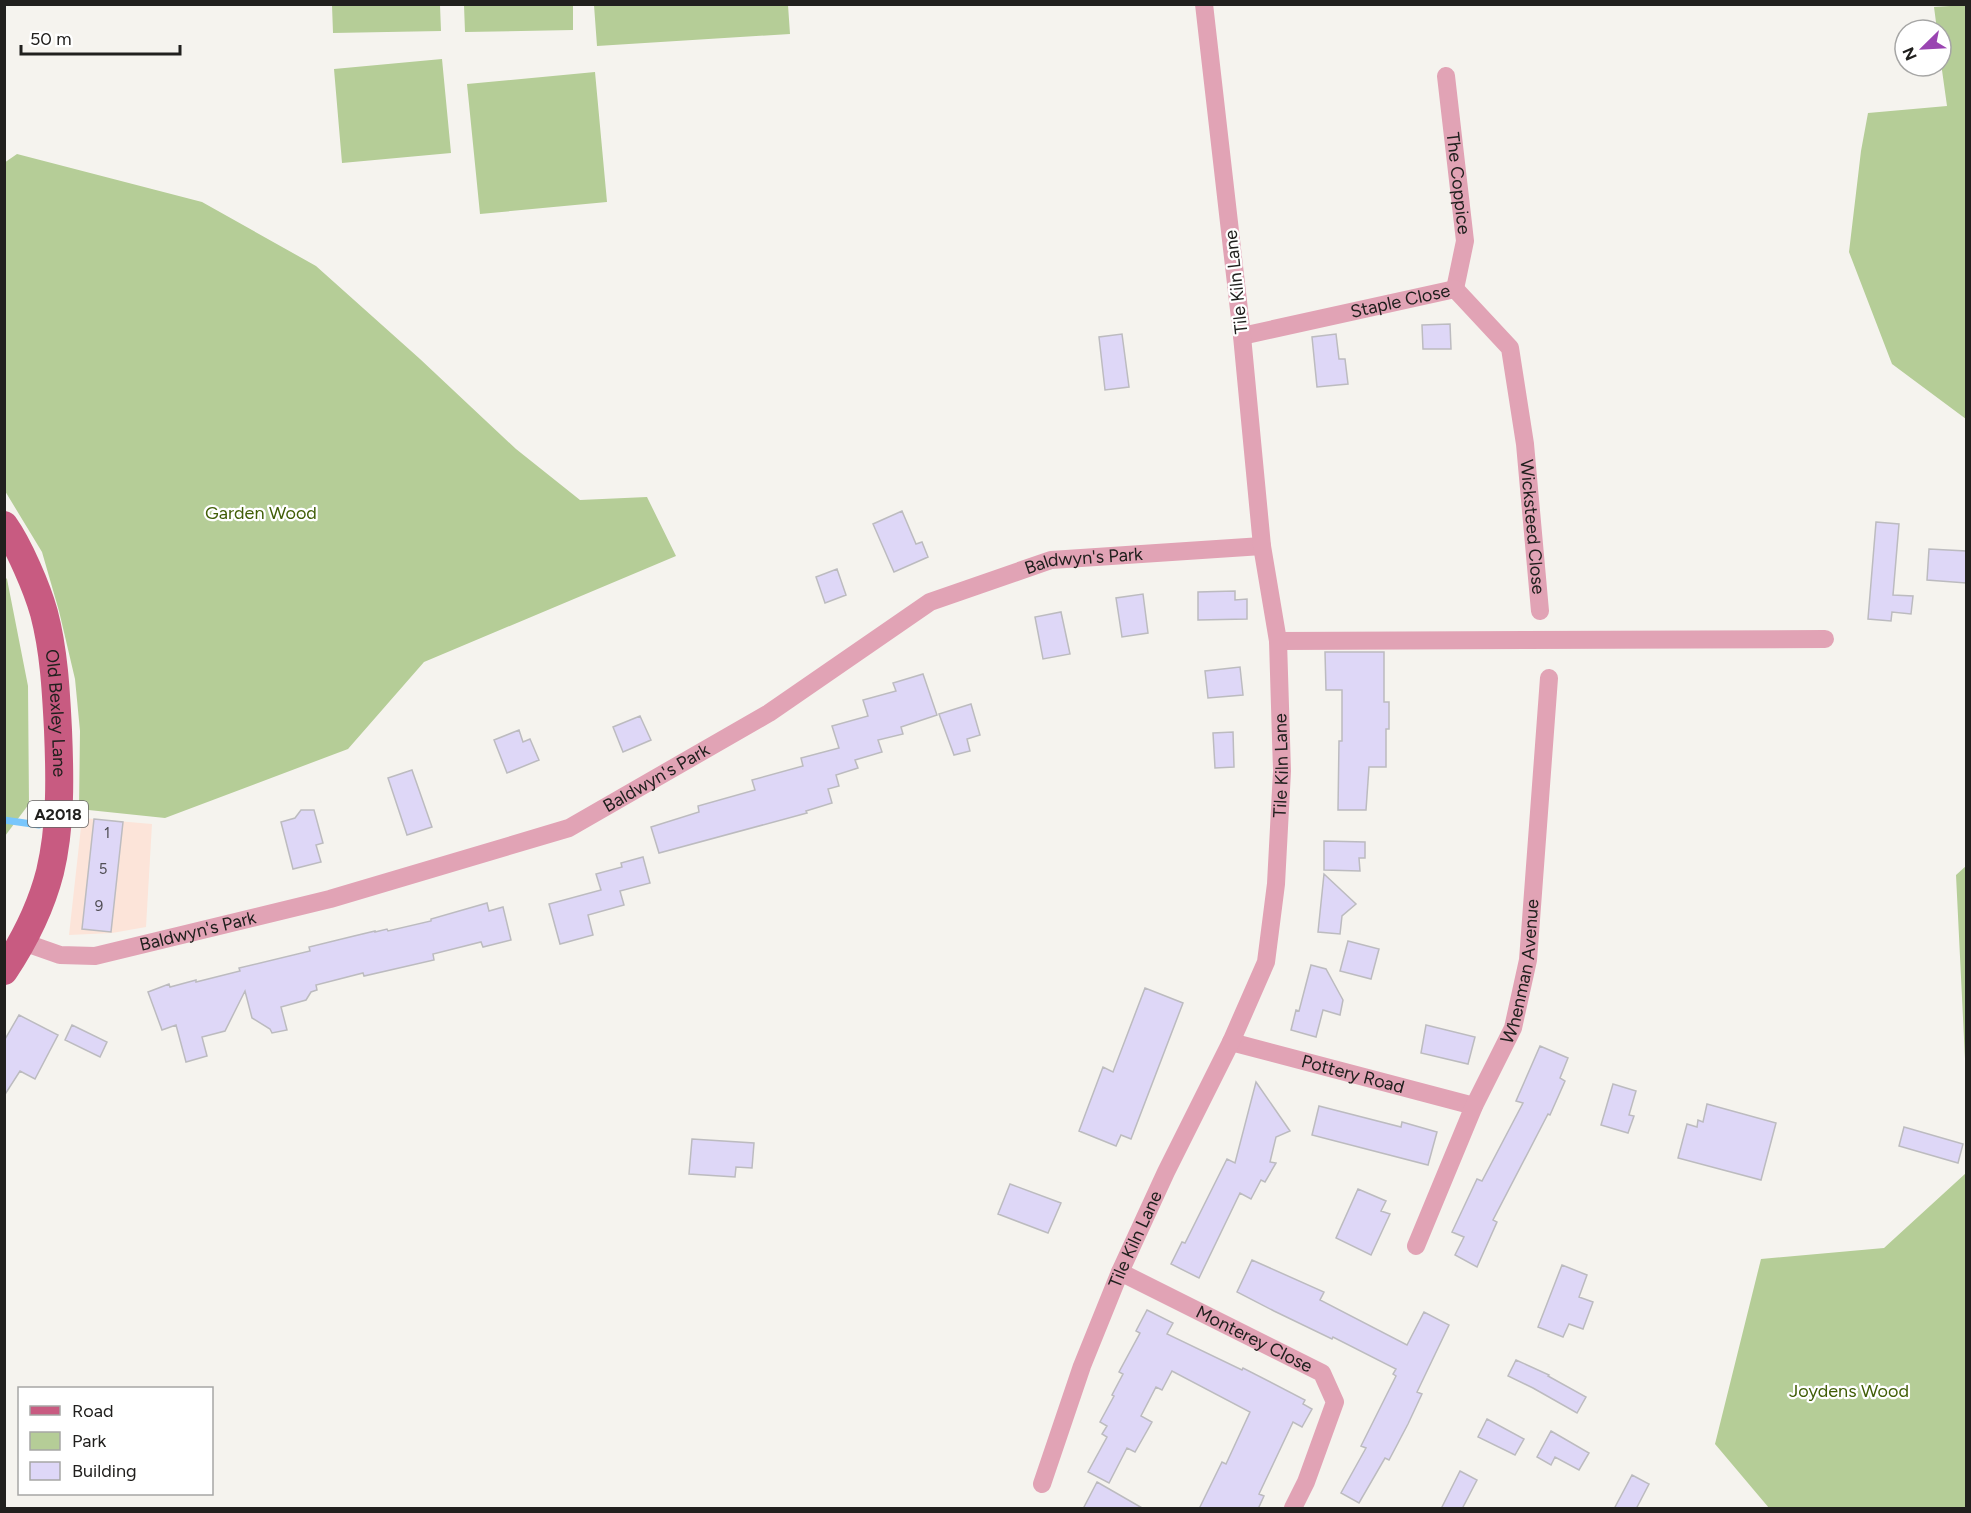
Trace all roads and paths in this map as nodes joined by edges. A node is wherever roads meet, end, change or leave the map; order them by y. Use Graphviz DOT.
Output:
graph roads {
  1 [pos="1204,4"];
  2 [pos="1446,76"];
  3 [pos="1455,289"];
  4 [pos="1242,336"];
  5 [pos="1525,444"];
  6 [pos="4,525"];
  7 [pos="1262,546"];
  8 [pos="1540,611"];
  9 [pos="1825,639"];
  10 [pos="1278,641"];
  11 [pos="1549,678"];
  12 [pos="23,942"];
  13 [pos="4,971"];
  14 [pos="1231,1042"];
  15 [pos="1474,1106"];
  16 [pos="1416,1246"];
  17 [pos="1120,1272"];
  18 [pos="1042,1484"];
  19 [pos="1293,1509"];
  1 -- 4 [label="street, Tile Kiln Lane"];
  2 -- 3 [label="street, The Coppice"];
  3 -- 4 [label="street, Staple Close"];
  3 -- 5 [label="street, Staple Close"];
  4 -- 7 [label="street, Tile Kiln Lane"];
  5 -- 8 [label="street, Wicksteed Close"];
  6 -- 12 [label="main road, Old Bexley Lane / A2018"];
  7 -- 10 [label="street, Tile Kiln Lane"];
  7 -- 12 [label="street, Baldwyn's Park"];
  9 -- 10 [label="street"];
  10 -- 14 [label="street, Tile Kiln Lane"];
  11 -- 15 [label="street, Whenman Avenue"];
  12 -- 13 [label="main road, A2018"];
  14 -- 15 [label="street, Pottery Road"];
  14 -- 17 [label="street, Tile Kiln Lane"];
  15 -- 16 [label="street, Whenman Avenue"];
  17 -- 18 [label="street, Tile Kiln Lane"];
  17 -- 19 [label="street, Monterey Close"];
}
